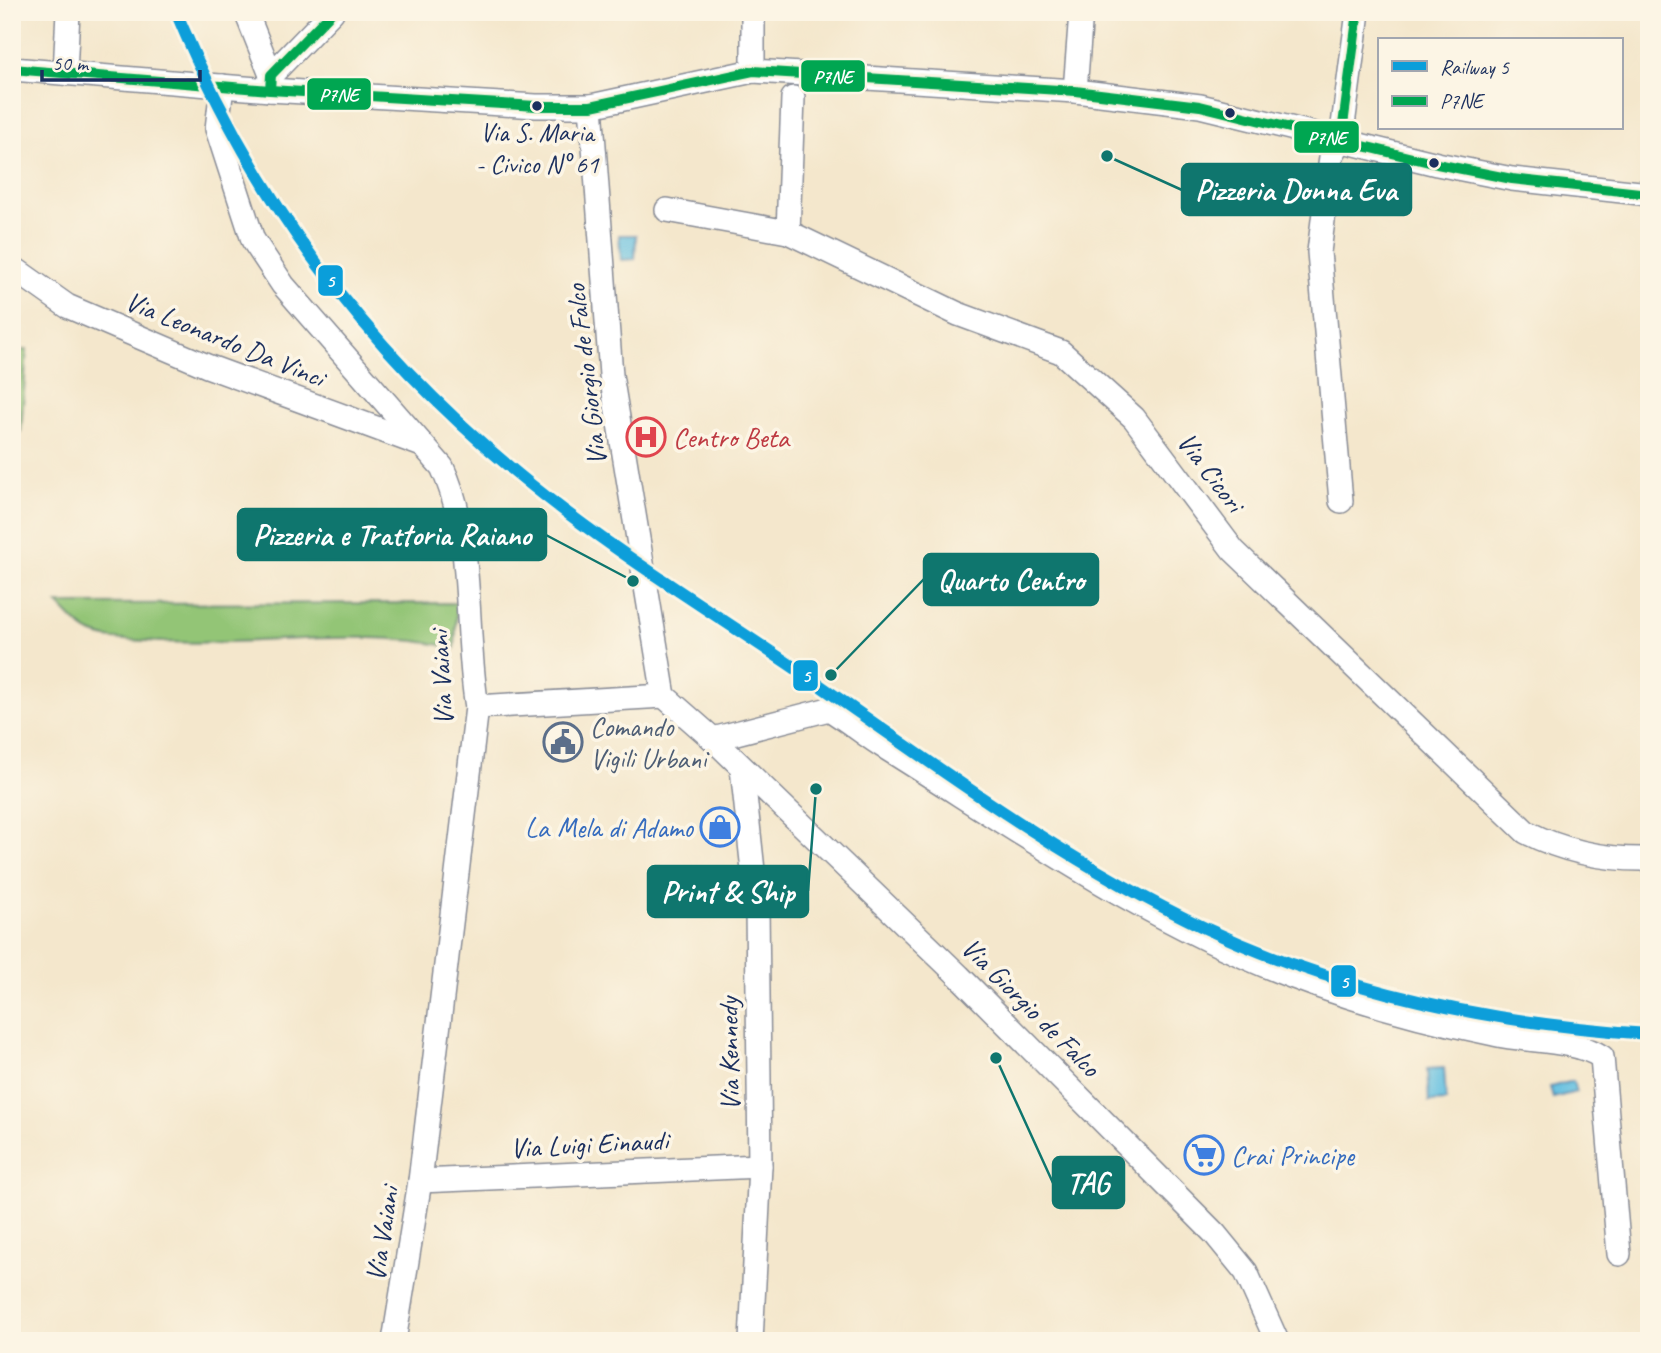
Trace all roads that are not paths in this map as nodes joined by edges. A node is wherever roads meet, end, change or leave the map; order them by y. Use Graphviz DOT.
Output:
graph roads {
  1 [pos="68,12"];
  2 [pos="246,12"];
  3 [pos="332,12"];
  4 [pos="753,12"];
  5 [pos="1081,12"];
  6 [pos="1358,12"];
  7 [pos="12,69"];
  8 [pos="753,71"];
  9 [pos="65,73"];
  10 [pos="271,83"];
  11 [pos="222,86"];
  12 [pos="1075,91"];
  13 [pos="793,98"];
  14 [pos="591,106"];
  15 [pos="1341,141"];
  16 [pos="1649,194"];
  17 [pos="667,210"];
  18 [pos="788,232"];
  19 [pos="12,267"];
  20 [pos="425,446"];
  21 [pos="1341,501"];
  22 [pos="664,696"];
  23 [pos="477,707"];
  24 [pos="713,738"];
  25 [pos="742,768"];
  26 [pos="1649,859"];
  27 [pos="760,1166"];
  28 [pos="421,1181"];
  29 [pos="1619,1254"];
  30 [pos="394,1341"];
  31 [pos="751,1341"];
  32 [pos="1277,1341"];
  1 -- 9 [label="street"];
  2 -- 10 [label="street"];
  3 -- 10 [label="street"];
  4 -- 8 [label="street"];
  5 -- 12 [label="street"];
  6 -- 15 [label="street"];
  7 -- 9 [label="street"];
  8 -- 12 [label="street"];
  8 -- 14 [label="street"];
  9 -- 11 [label="street"];
  10 -- 11 [label="street"];
  10 -- 14 [label="street"];
  11 -- 20 [label="street, Via Vaiani"];
  12 -- 15 [label="street"];
  13 -- 18 [label="street"];
  14 -- 22 [label="street, Via Giorgio de Falco"];
  15 -- 16 [label="street"];
  15 -- 21 [label="street"];
  17 -- 18 [label="street, Via Cicori"];
  18 -- 26 [label="street, Via Cicori"];
  19 -- 20 [label="street, Via Leonardo Da Vinci"];
  20 -- 23 [label="street, Via Vaiani"];
  22 -- 23 [label="street"];
  22 -- 24 [label="street, Via Giorgio de Falco"];
  23 -- 28 [label="street, Via Vaiani"];
  24 -- 25 [label="street, Via Giorgio de Falco"];
  24 -- 29 [label="street"];
  25 -- 27 [label="street, Via Kennedy"];
  25 -- 32 [label="street, Via Giorgio de Falco"];
  27 -- 28 [label="street, Via Luigi Einaudi"];
  27 -- 31 [label="street, Via Kennedy"];
  28 -- 30 [label="street, Via Vaiani"];
}
